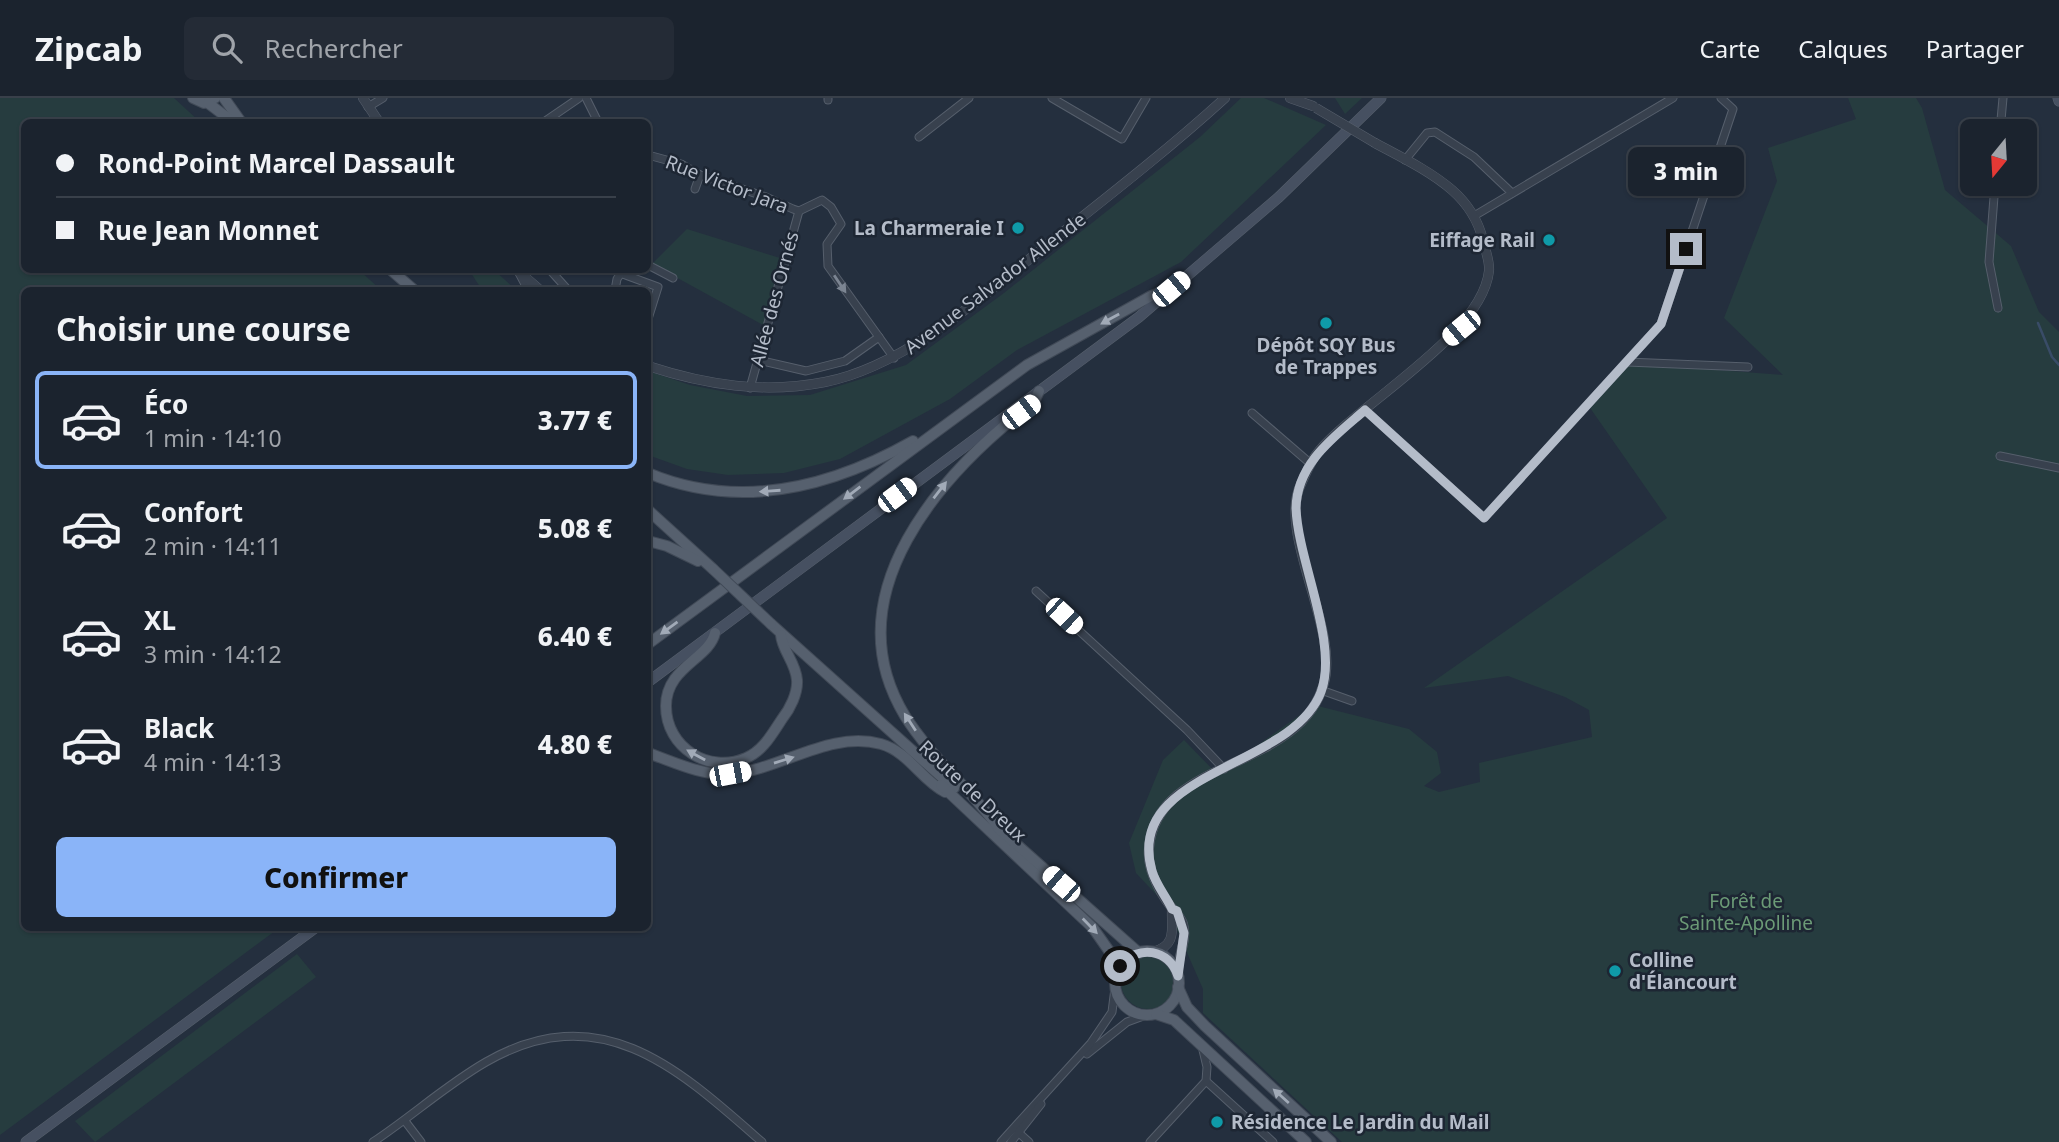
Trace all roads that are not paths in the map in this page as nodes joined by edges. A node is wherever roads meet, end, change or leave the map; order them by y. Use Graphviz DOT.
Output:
graph roads {
  1 [pos="193,98"];
  2 [pos="223,98"];
  3 [pos="383,98"];
  4 [pos="579,98"];
  5 [pos="586,98"];
  6 [pos="969,98"];
  7 [pos="1052,98"];
  8 [pos="1146,98"];
  9 [pos="1226,98"];
  10 [pos="1290,98"];
  11 [pos="1301,98"];
  12 [pos="1381,98"];
  13 [pos="1673,98"];
  14 [pos="1721,98"];
  15 [pos="2003,98"];
  16 [pos="212,100"];
  17 [pos="365,102"];
  18 [pos="1314,107"];
  19 [pos="230,119"];
  20 [pos="239,119"];
  21 [pos="377,119"];
  22 [pos="548,119"];
  23 [pos="596,119"];
  24 [pos="2001,119"];
  25 [pos="919,137"];
  26 [pos="651,156"];
  27 [pos="1405,160"];
  28 [pos="700,175"];
  29 [pos="695,188"];
  30 [pos="1512,193"];
  31 [pos="1994,196"];
  32 [pos="786,207"];
  33 [pos="799,211"];
  34 [pos="1474,216"];
  35 [pos="784,217"];
  36 [pos="651,267"];
  37 [pos="387,273"];
  38 [pos="394,273"];
  39 [pos="520,273"];
  40 [pos="553,273"];
  41 [pos="626,273"];
  42 [pos="673,278"];
  43 [pos="643,282"];
  44 [pos="404,287"];
  45 [pos="411,287"];
  46 [pos="537,287"];
  47 [pos="565,287"];
  48 [pos="641,287"];
  49 [pos="1171,289"];
  50 [pos="1998,308"];
  51 [pos="651,309"];
  52 [pos="879,337"];
  53 [pos="894,358"];
  54 [pos="758,360"];
  55 [pos="1627,362"];
  56 [pos="651,367"];
  57 [pos="1748,368"];
  58 [pos="750,388"];
  59 [pos="1039,391"];
  60 [pos="1365,410"];
  61 [pos="1252,413"];
  62 [pos="946,422"];
  63 [pos="2000,456"];
  64 [pos="1311,464"];
  65 [pos="2059,468"];
  66 [pos="651,474"];
  67 [pos="651,512"];
  68 [pos="651,542"];
  69 [pos="713,569"];
  70 [pos="1036,591"];
  71 [pos="776,628"];
  72 [pos="715,633"];
  73 [pos="651,642"];
  74 [pos="792,642"];
  75 [pos="651,680"];
  76 [pos="1321,690"];
  77 [pos="1352,701"];
  78 [pos="651,754"];
  79 [pos="1224,769"];
  80 [pos="952,795"];
  81 [pos="1001,831"];
  82 [pos="1172,909"];
  83 [pos="311,931"];
  84 [pos="1153,952"];
  85 [pos="1139,953"];
  86 [pos="1116,973"];
  87 [pos="1178,982"];
  88 [pos="1115,988"];
  89 [pos="1151,1014"];
  90 [pos="1202,1045"];
  91 [pos="1206,1081"];
  92 [pos="54,1120"];
  93 [pos="405,1121"];
  94 [pos="1019,1133"];
  95 [pos="1304,1141"];
  96 [pos="26,1142"];
  97 [pos="37,1142"];
  98 [pos="373,1142"];
  99 [pos="421,1142"];
  100 [pos="762,1142"];
  101 [pos="1001,1142"];
  102 [pos="1012,1142"];
  103 [pos="1029,1142"];
  104 [pos="1150,1142"];
  105 [pos="1273,1142"];
  106 [pos="1331,1142"];
  1 -- 16 [label="main road"];
  2 -- 20 [label="main road"];
  3 -- 17 [label="street"];
  4 -- 22 [label="street"];
  5 -- 23 [label="street"];
  6 -- 25 [label="street"];
  7 -- 8 [label="street"];
  9 -- 53 [label="street, Avenue Salvador Allende"];
  10 -- 18 [label="street"];
  11 -- 18 [label="street"];
  12 -- 49 [label="main road"];
  13 -- 30 [label="street"];
  14 -- 55 [label="street"];
  15 -- 24 [label="street"];
  16 -- 19 [label="main road"];
  17 -- 21 [label="street"];
  18 -- 27 [label="street, bridge"];
  26 -- 28 [label="street, Rue Victor Jara"];
  27 -- 30 [label="street"];
  27 -- 34 [label="street"];
  28 -- 29 [label="street"];
  28 -- 32 [label="street, Rue Victor Jara"];
  30 -- 34 [label="street"];
  31 -- 50 [label="street"];
  32 -- 33 [label="street, Rue Victor Jara"];
  32 -- 35 [label="street"];
  33 -- 52 [label="street, Rue Victor Jara, one-way"];
  33 -- 54 [label="street, Allée des Ornés"];
  34 -- 60 [label="street"];
  36 -- 42 [label="street"];
  37 -- 44 [label="main road"];
  38 -- 45 [label="main road"];
  39 -- 46 [label="street"];
  40 -- 47 [label="street"];
  41 -- 43 [label="street"];
  43 -- 48 [label="street"];
  43 -- 51 [label="street"];
  49 -- 59 [label="main road"];
  49 -- 62 [label="main road, one-way"];
  52 -- 53 [label="street, Rue Victor Jara"];
  52 -- 54 [label="street"];
  53 -- 58 [label="street, Avenue Salvador Allende"];
  54 -- 58 [label="street, Allée des Ornés"];
  55 -- 57 [label="street"];
  55 -- 60 [label="street"];
  56 -- 58 [label="street, Avenue Salvador Allende"];
  59 -- 72 [label="main road"];
  81 -- 59 [label="main road, one-way"];
  60 -- 64 [label="street"];
  61 -- 64 [label="street"];
  62 -- 66 [label="main road, one-way"];
  62 -- 73 [label="main road, one-way"];
  63 -- 65 [label="street"];
  64 -- 76 [label="street"];
  67 -- 69 [label="main road, Route de Dreux"];
  68 -- 69 [label="main road"];
  69 -- 71 [label="main road, Route de Dreux, bridge"];
  70 -- 79 [label="street"];
  71 -- 72 [label="main road, one-way"];
  71 -- 74 [label="main road, Route de Dreux"];
  72 -- 75 [label="main road"];
  74 -- 80 [label="main road, Route de Dreux"];
  74 -- 81 [label="main road, Route de Dreux"];
  76 -- 77 [label="street"];
  76 -- 79 [label="street"];
  78 -- 80 [label="main road, one-way"];
  79 -- 82 [label="street"];
  80 -- 86 [label="main road, Route de Dreux, one-way"];
  81 -- 85 [label="main road, Route de Dreux"];
  82 -- 84 [label="street"];
  82 -- 87 [label="street"];
  83 -- 92 [label="main road"];
  84 -- 85 [label="main road"];
  84 -- 87 [label="main road"];
  85 -- 86 [label="main road"];
  86 -- 88 [label="main road"];
  87 -- 89 [label="main road"];
  106 -- 87 [label="main road, one-way"];
  88 -- 89 [label="main road"];
  88 -- 101 [label="street"];
  89 -- 90 [label="main road"];
  89 -- 94 [label="street"];
  90 -- 91 [label="street"];
  90 -- 95 [label="main road"];
  91 -- 104 [label="street"];
  91 -- 105 [label="street"];
  92 -- 96 [label="main road"];
  92 -- 97 [label="main road"];
  93 -- 98 [label="street"];
  93 -- 99 [label="street"];
  93 -- 100 [label="street"];
  94 -- 102 [label="street"];
  94 -- 103 [label="street"];
}
